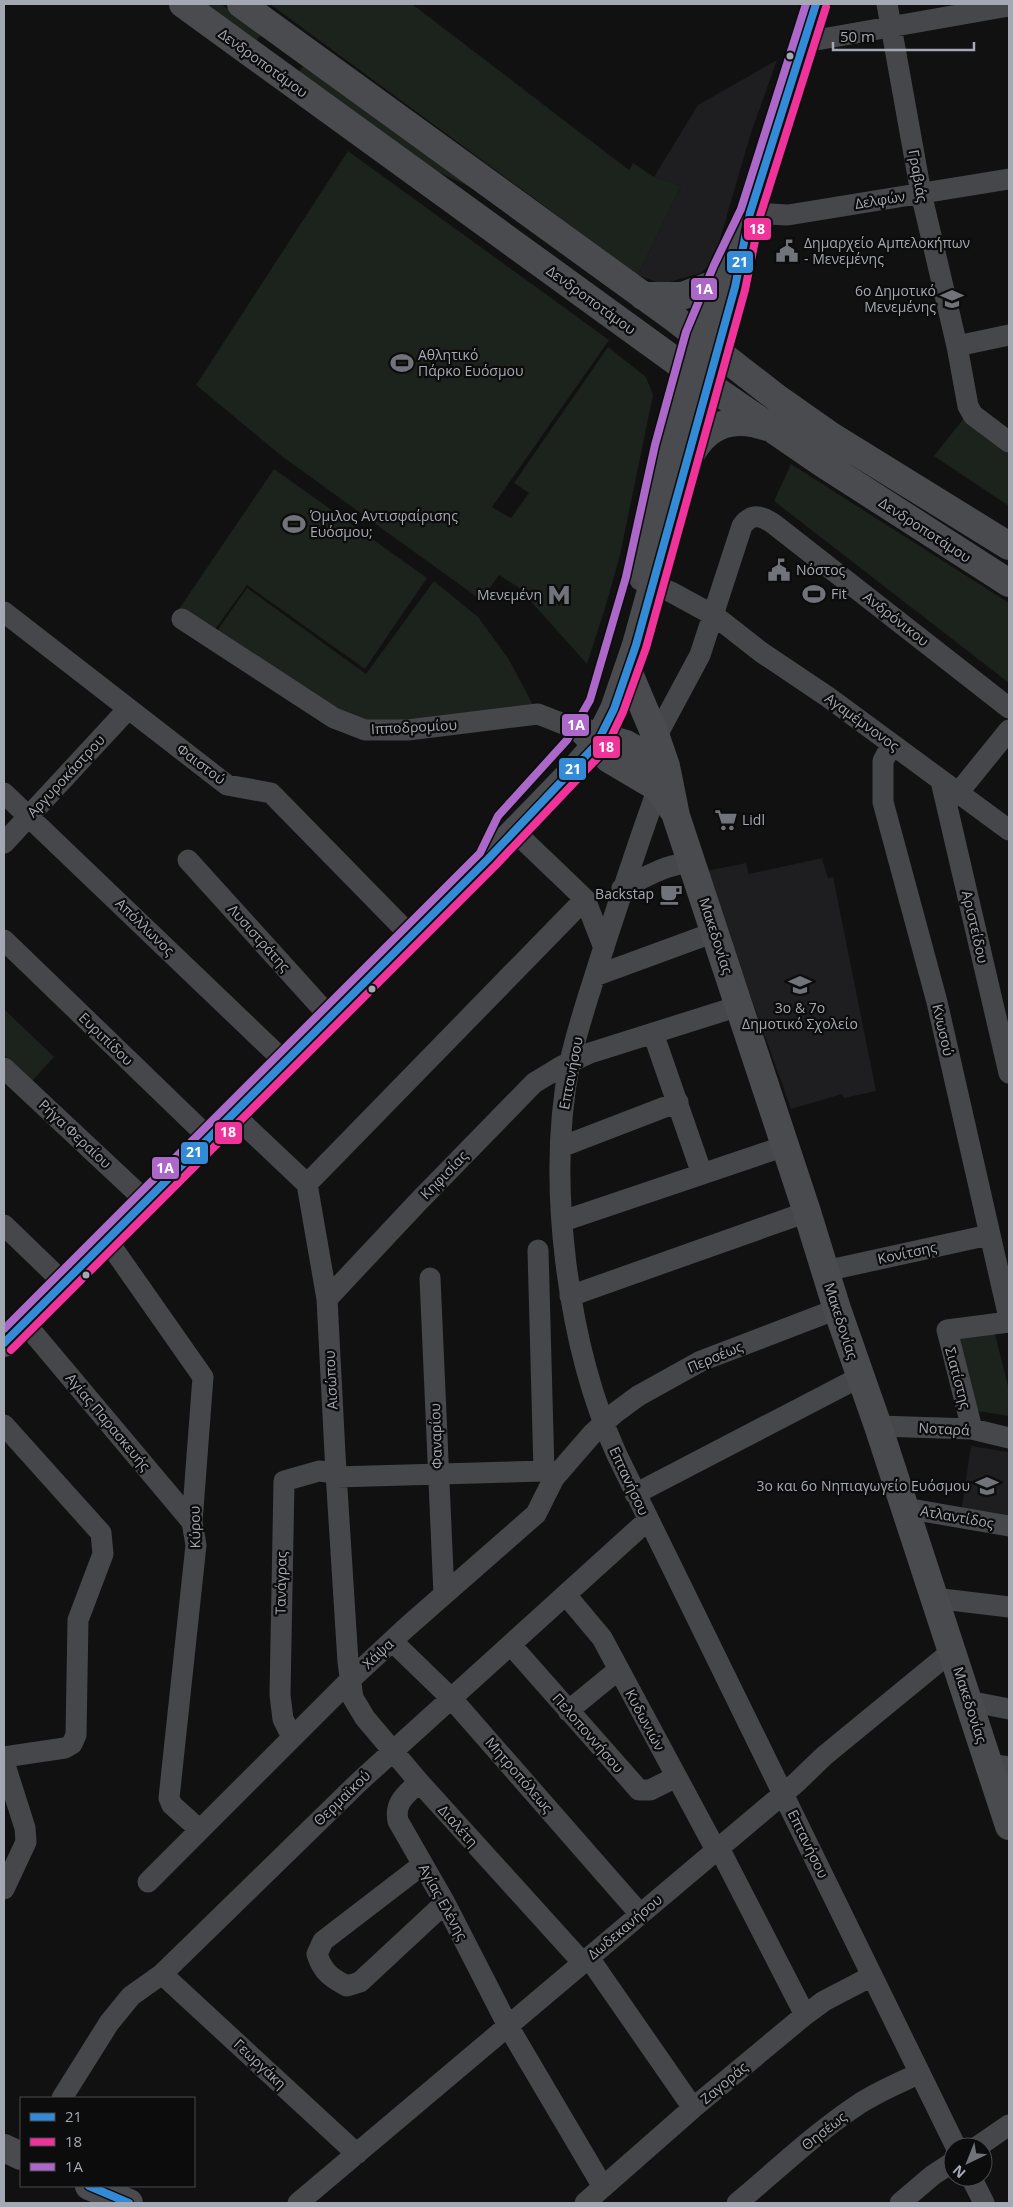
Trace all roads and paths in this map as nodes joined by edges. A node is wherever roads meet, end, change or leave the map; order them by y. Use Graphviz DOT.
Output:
graph roads {
  1 [pos="183,4"];
  2 [pos="241,4"];
  3 [pos="816,4"];
  4 [pos="887,4"];
  5 [pos="1009,6"];
  6 [pos="893,27"];
  7 [pos="804,42"];
  8 [pos="295,44"];
  9 [pos="275,72"];
  10 [pos="1009,179"];
  11 [pos="921,193"];
  12 [pos="750,213"];
  13 [pos="717,283"];
  14 [pos="643,296"];
  15 [pos="1009,335"];
  16 [pos="706,342"];
  17 [pos="957,346"];
  18 [pos="686,368"];
  19 [pos="707,384"];
  20 [pos="776,431"];
  21 [pos="1009,442"];
  22 [pos="685,466"];
  23 [pos="1009,546"];
  24 [pos="644,581"];
  25 [pos="1009,584"];
  26 [pos="4,612"];
  27 [pos="715,616"];
  28 [pos="182,619"];
  29 [pos="628,671"];
  30 [pos="1009,708"];
  31 [pos="128,709"];
  32 [pos="1009,730"];
  33 [pos="656,737"];
  34 [pos="594,738"];
  35 [pos="892,744"];
  36 [pos="662,777"];
  37 [pos="950,787"];
  38 [pos="4,793"];
  39 [pos="29,816"];
  40 [pos="1009,830"];
  41 [pos="514,831"];
  42 [pos="4,843"];
  43 [pos="488,859"];
  44 [pos="188,860"];
  45 [pos="692,864"];
  46 [pos="622,888"];
  47 [pos="586,899"];
  48 [pos="715,932"];
  49 [pos="411,936"];
  50 [pos="4,940"];
  51 [pos="604,948"];
  52 [pos="595,976"];
  53 [pos="739,1006"];
  54 [pos="330,1017"];
  55 [pos="653,1033"];
  56 [pos="285,1062"];
  57 [pos="570,1062"];
  58 [pos="4,1068"];
  59 [pos="1009,1073"];
  60 [pos="678,1102"];
  61 [pos="233,1114"];
  62 [pos="209,1138"];
  63 [pos="785,1146"];
  64 [pos="561,1147"];
  65 [pos="702,1174"];
  66 [pos="307,1184"];
  67 [pos="146,1201"];
  68 [pos="807,1212"];
  69 [pos="563,1221"];
  70 [pos="4,1225"];
  71 [pos="989,1235"];
  72 [pos="107,1240"];
  73 [pos="538,1250"];
  74 [pos="825,1271"];
  75 [pos="430,1278"];
  76 [pos="64,1283"];
  77 [pos="570,1296"];
  78 [pos="327,1299"];
  79 [pos="837,1309"];
  80 [pos="1009,1318"];
  81 [pos="1009,1322"];
  82 [pos="12,1330"];
  83 [pos="860,1378"];
  84 [pos="603,1423"];
  85 [pos="4,1425"];
  86 [pos="878,1426"];
  87 [pos="972,1429"];
  88 [pos="1009,1438"];
  89 [pos="438,1474"];
  90 [pos="336,1475"];
  91 [pos="549,1475"];
  92 [pos="635,1494"];
  93 [pos="904,1508"];
  94 [pos="648,1520"];
  95 [pos="192,1522"];
  96 [pos="1009,1526"];
  97 [pos="444,1595"];
  98 [pos="566,1595"];
  99 [pos="934,1598"];
  100 [pos="1009,1607"];
  101 [pos="392,1641"];
  102 [pos="511,1645"];
  103 [pos="952,1651"];
  104 [pos="618,1670"];
  105 [pos="350,1680"];
  106 [pos="452,1699"];
  107 [pos="968,1701"];
  108 [pos="1009,1709"];
  109 [pos="568,1711"];
  110 [pos="292,1737"];
  111 [pos="392,1751"];
  112 [pos="4,1757"];
  113 [pos="4,1762"];
  114 [pos="999,1766"];
  115 [pos="676,1777"];
  116 [pos="418,1782"];
  117 [pos="784,1793"];
  118 [pos="1009,1826"];
  119 [pos="200,1830"];
  120 [pos="717,1849"];
  121 [pos="422,1865"];
  122 [pos="148,1882"];
  123 [pos="4,1889"];
  124 [pos="445,1903"];
  125 [pos="640,1914"];
  126 [pos="586,1960"];
  127 [pos="162,1974"];
  128 [pos="872,1976"];
  129 [pos="805,2015"];
  130 [pos="508,2026"];
  131 [pos="920,2073"];
  132 [pos="63,2097"];
  133 [pos="693,2108"];
  134 [pos="1009,2125"];
  135 [pos="951,2137"];
  136 [pos="992,2137"];
  137 [pos="4,2148"];
  138 [pos="357,2154"];
  139 [pos="20,2156"];
  140 [pos="943,2168"];
  141 [pos="91,2187"];
  142 [pos="603,2187"];
  143 [pos="976,2187"];
  144 [pos="129,2203"];
  145 [pos="298,2203"];
  146 [pos="585,2203"];
  147 [pos="737,2203"];
  148 [pos="900,2203"];
  149 [pos="984,2203"];
  1 -- 9 [label="main road, Δενδροποτάμου"];
  2 -- 8 [label="main road"];
  3 -- 7 [label="main road"];
  4 -- 6 [label="street, Γραβιάς"];
  5 -- 6 [label="street"];
  6 -- 7 [label="street"];
  6 -- 11 [label="street, Γραβιάς"];
  7 -- 12 [label="main road"];
  8 -- 9 [label="main road"];
  8 -- 14 [label="main road"];
  9 -- 18 [label="main road, Δενδροποτάμου"];
  10 -- 11 [label="street, Δελφών"];
  11 -- 12 [label="street, Δελφών"];
  11 -- 17 [label="street, Γραβιάς"];
  12 -- 13 [label="main road"];
  12 -- 16 [label="main road"];
  13 -- 14 [label="main road"];
  13 -- 16 [label="main road"];
  14 -- 16 [label="main road"];
  15 -- 17 [label="street"];
  16 -- 18 [label="main road"];
  16 -- 19 [label="main road"];
  16 -- 23 [label="main road"];
  17 -- 21 [label="street, Γραβιάς"];
  18 -- 19 [label="main road, Δενδροποτάμου"];
  18 -- 24 [label="main road"];
  19 -- 20 [label="main road, Δενδροποτάμου"];
  19 -- 22 [label="main road"];
  20 -- 22 [label="main road"];
  20 -- 25 [label="main road, Δενδροποτάμου"];
  22 -- 24 [label="main road"];
  24 -- 27 [label="street, Αγαμέμνονος"];
  24 -- 29 [label="main road"];
  24 -- 34 [label="main road"];
  26 -- 31 [label="street, Φαιστού"];
  27 -- 30 [label="street, Ανδρόνικου"];
  27 -- 33 [label="street"];
  27 -- 35 [label="street, Αγαμέμνονος"];
  28 -- 34 [label="street, Ιπποδρομίου"];
  29 -- 33 [label="main road, Μακεδονίας"];
  29 -- 34 [label="main road"];
  31 -- 39 [label="street, Αργυροκάστρου"];
  31 -- 49 [label="street, Φαιστού"];
  32 -- 37 [label="street"];
  33 -- 36 [label="main road, Μακεδονίας"];
  34 -- 36 [label="main road"];
  34 -- 41 [label="main road"];
  34 -- 43 [label="main road"];
  35 -- 37 [label="street, Αγαμέμνονος"];
  35 -- 71 [label="street, Κνωσού"];
  36 -- 45 [label="main road, Μακεδονίας"];
  36 -- 46 [label="street, Επτανήσου"];
  37 -- 40 [label="street, Αγαμέμνονος"];
  37 -- 59 [label="street, Αριστείδου"];
  38 -- 39 [label="street, Απόλλωνος"];
  39 -- 42 [label="street, Αργυροκάστρου"];
  39 -- 56 [label="street, Απόλλωνος"];
  41 -- 43 [label="main road"];
  41 -- 47 [label="street"];
  43 -- 49 [label="main road"];
  44 -- 54 [label="street, Λυσιστράτης"];
  45 -- 46 [label="street"];
  45 -- 48 [label="main road, Μακεδονίας"];
  46 -- 51 [label="street, Επτανήσου"];
  47 -- 51 [label="street"];
  47 -- 66 [label="street"];
  48 -- 52 [label="street"];
  48 -- 53 [label="main road, Μακεδονίας"];
  49 -- 54 [label="main road"];
  50 -- 62 [label="street, Ευριπίδου"];
  51 -- 52 [label="street, Επτανήσου"];
  52 -- 57 [label="street, Επτανήσου"];
  53 -- 55 [label="street, Κηφισίας"];
  53 -- 63 [label="main road, Μακεδονίας"];
  54 -- 56 [label="main road"];
  55 -- 57 [label="street, Κηφισίας"];
  55 -- 60 [label="street"];
  56 -- 61 [label="main road"];
  57 -- 64 [label="street, Επτανήσου"];
  57 -- 78 [label="street, Κηφισίας"];
  58 -- 67 [label="street, Ρήγα Φεραίου"];
  60 -- 64 [label="street"];
  60 -- 65 [label="street"];
  61 -- 62 [label="main road"];
  61 -- 66 [label="street"];
  62 -- 67 [label="main road"];
  63 -- 65 [label="street"];
  63 -- 68 [label="main road, Μακεδονίας"];
  64 -- 69 [label="street, Επτανήσου"];
  65 -- 69 [label="street"];
  66 -- 78 [label="street, Αισώπου"];
  67 -- 72 [label="main road"];
  68 -- 74 [label="main road, Μακεδονίας"];
  68 -- 77 [label="street"];
  69 -- 77 [label="street, Επτανήσου"];
  70 -- 76 [label="street"];
  71 -- 74 [label="street, Κονίτσης"];
  71 -- 80 [label="street, Κνωσού"];
  72 -- 76 [label="main road"];
  72 -- 95 [label="street, Κύρου"];
  73 -- 91 [label="street"];
  74 -- 79 [label="main road, Μακεδονίας"];
  75 -- 89 [label="street, Φαναρίου"];
  76 -- 82 [label="main road"];
  77 -- 84 [label="street, Επτανήσου"];
  78 -- 90 [label="street, Αισώπου"];
  79 -- 83 [label="main road, Μακεδονίας"];
  79 -- 84 [label="street, Περσέως"];
  81 -- 87 [label="street, Σιατίστης"];
  82 -- 95 [label="street, Αγίας Παρασκευής"];
  83 -- 86 [label="main road, Μακεδονίας"];
  83 -- 92 [label="street"];
  84 -- 91 [label="street, Χάψα"];
  84 -- 92 [label="street, Επτανήσου"];
  85 -- 112 [label="street"];
  86 -- 87 [label="street, Νοταρά"];
  86 -- 93 [label="main road, Μακεδονίας"];
  87 -- 88 [label="street, Νοταρά"];
  89 -- 90 [label="street, Τανάγρας"];
  89 -- 91 [label="street, Τανάγρας"];
  89 -- 97 [label="street, Φαναρίου"];
  90 -- 105 [label="street, Αισώπου"];
  90 -- 110 [label="street, Τανάγρας"];
  91 -- 97 [label="street, Χάψα"];
  92 -- 94 [label="street, Επτανήσου"];
  93 -- 96 [label="street, Ατλαντίδος"];
  93 -- 99 [label="main road, Μακεδονίας"];
  94 -- 98 [label="street, Θερμαϊκού"];
  94 -- 117 [label="street, Επτανήσου"];
  95 -- 119 [label="street, Κύρου"];
  97 -- 101 [label="street, Χάψα"];
  98 -- 102 [label="street, Θερμαϊκού"];
  98 -- 104 [label="street, Κυδωνιών"];
  99 -- 100 [label="street"];
  99 -- 103 [label="main road, Μακεδονίας"];
  101 -- 105 [label="street, Χάψα"];
  101 -- 106 [label="street, Μητροπόλεως"];
  102 -- 106 [label="street, Θερμαϊκού"];
  102 -- 109 [label="street, Πελοποννήσου"];
  103 -- 107 [label="main road, Μακεδονίας"];
  103 -- 117 [label="street, Δωδεκανήσου"];
  104 -- 109 [label="street"];
  104 -- 115 [label="street, Κυδωνιών"];
  105 -- 110 [label="street, Χάψα"];
  105 -- 111 [label="street, Διαλέτη"];
  106 -- 111 [label="street, Θερμαϊκού"];
  106 -- 125 [label="street, Μητροπόλεως"];
  107 -- 108 [label="street"];
  107 -- 114 [label="main road, Μακεδονίας"];
  109 -- 115 [label="street, Πελοποννήσου"];
  110 -- 119 [label="street, Χάψα"];
  111 -- 116 [label="street, Διαλέτη"];
  111 -- 127 [label="street, Θερμαϊκού"];
  113 -- 123 [label="street"];
  114 -- 118 [label="main road, Μακεδονίας"];
  115 -- 120 [label="street, Κυδωνιών"];
  116 -- 121 [label="street, Αγίας Ελένης"];
  116 -- 126 [label="street, Διαλέτη"];
  117 -- 120 [label="street, Δωδεκανήσου"];
  117 -- 128 [label="street, Επτανήσου"];
  119 -- 122 [label="street, Χάψα"];
  120 -- 125 [label="street, Δωδεκανήσου"];
  120 -- 129 [label="street, Κυδωνιών"];
  121 -- 124 [label="street, Αγίας Ελένης"];
  121 -- 124 [label="street"];
  124 -- 130 [label="street, Αγίας Ελένης"];
  125 -- 126 [label="street, Δωδεκανήσου"];
  126 -- 130 [label="street, Δωδεκανήσου"];
  126 -- 133 [label="street, Διαλέτη"];
  127 -- 132 [label="street, Θερμαϊκού"];
  127 -- 138 [label="street, Γεωργάκη"];
  128 -- 129 [label="street, Ζαγοράς"];
  128 -- 131 [label="street, Επτανήσου"];
  129 -- 133 [label="street, Ζαγοράς"];
  130 -- 138 [label="street, Δωδεκανήσου"];
  130 -- 142 [label="street, Αγίας Ελένης"];
  131 -- 135 [label="street, Επτανήσου"];
  131 -- 147 [label="street, Θησέως"];
  133 -- 142 [label="street, Ζαγοράς"];
  134 -- 136 [label="street"];
  137 -- 139 [label="main road"];
  138 -- 145 [label="street, Δωδεκανήσου"];
  140 -- 148 [label="street"];
  141 -- 144 [label="main road"];
  142 -- 146 [label="street, Ζαγοράς"];
  143 -- 149 [label="street"];
}
